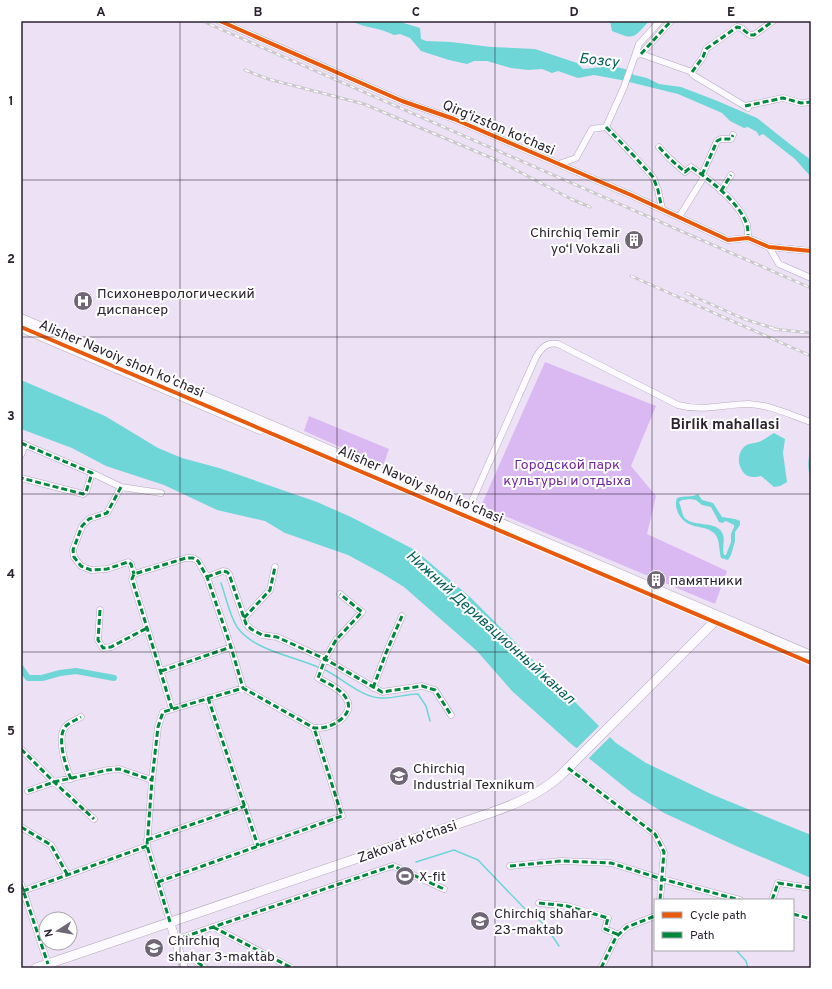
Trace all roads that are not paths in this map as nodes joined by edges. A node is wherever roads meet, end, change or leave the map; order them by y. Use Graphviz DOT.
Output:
graph roads {
  1 [pos="220,21"];
  2 [pos="660,21"];
  3 [pos="671,21"];
  4 [pos="773,21"];
  5 [pos="638,55"];
  6 [pos="692,72"];
  7 [pos="811,102"];
  8 [pos="606,127"];
  9 [pos="733,135"];
  10 [pos="659,147"];
  11 [pos="559,164"];
  12 [pos="730,175"];
  13 [pos="703,176"];
  14 [pos="721,191"];
  15 [pos="662,209"];
  16 [pos="679,217"];
  17 [pos="748,238"];
  18 [pos="769,247"];
  19 [pos="811,251"];
  20 [pos="811,278"];
  21 [pos="21,319"];
  22 [pos="21,328"];
  23 [pos="811,422"];
  24 [pos="23,444"];
  25 [pos="21,455"];
  26 [pos="92,473"];
  27 [pos="21,478"];
  28 [pos="121,487"];
  29 [pos="161,493"];
  30 [pos="467,513"];
  31 [pos="275,567"];
  32 [pos="134,574"];
  33 [pos="207,577"];
  34 [pos="340,594"];
  35 [pos="100,610"];
  36 [pos="402,616"];
  37 [pos="244,618"];
  38 [pos="716,620"];
  39 [pos="146,628"];
  40 [pos="231,647"];
  41 [pos="811,656"];
  42 [pos="325,659"];
  43 [pos="811,663"];
  44 [pos="161,671"];
  45 [pos="243,688"];
  46 [pos="372,688"];
  47 [pos="208,698"];
  48 [pos="172,709"];
  49 [pos="451,715"];
  50 [pos="81,717"];
  51 [pos="314,728"];
  52 [pos="21,749"];
  53 [pos="568,768"];
  54 [pos="71,779"];
  55 [pos="152,780"];
  56 [pos="54,782"];
  57 [pos="28,791"];
  58 [pos="245,806"];
  59 [pos="94,819"];
  60 [pos="21,827"];
  61 [pos="147,843"];
  62 [pos="258,846"];
  63 [pos="510,866"];
  64 [pos="67,874"];
  65 [pos="662,879"];
  66 [pos="158,882"];
  67 [pos="21,884"];
  68 [pos="811,888"];
  69 [pos="444,889"];
  70 [pos="23,891"];
  71 [pos="660,899"];
  72 [pos="736,899"];
  73 [pos="772,899"];
  74 [pos="539,903"];
  75 [pos="794,914"];
  76 [pos="654,916"];
  77 [pos="811,919"];
  78 [pos="170,922"];
  79 [pos="213,927"];
  80 [pos="619,935"];
  81 [pos="175,940"];
  82 [pos="48,964"];
  83 [pos="183,964"];
  84 [pos="36,968"];
  85 [pos="205,968"];
  86 [pos="292,968"];
  87 [pos="601,968"];
  1 -- 11 [label="street, Qirg‘izston ko‘chasi"];
  2 -- 5 [label="street"];
  3 -- 5 [label="street"];
  4 -- 6 [label="street"];
  5 -- 6 [label="street"];
  5 -- 8 [label="street"];
  6 -- 7 [label="street"];
  8 -- 11 [label="street, Qirg‘izston ko‘chasi"];
  8 -- 15 [label="street"];
  9 -- 13 [label="street"];
  10 -- 13 [label="street"];
  11 -- 15 [label="street, Qirg‘izston ko‘chasi"];
  12 -- 14 [label="street"];
  13 -- 14 [label="street"];
  13 -- 16 [label="street"];
  14 -- 17 [label="street"];
  15 -- 16 [label="street, Qirg‘izston ko‘chasi"];
  16 -- 17 [label="street, Qirg‘izston ko‘chasi"];
  17 -- 18 [label="street, Qirg‘izston ko‘chasi"];
  18 -- 19 [label="street, Qirg‘izston ko‘chasi"];
  18 -- 20 [label="street"];
  21 -- 30 [label="main road, Alisher Navoiy shoh koʻchasi"];
  22 -- 30 [label="main road, Alisher Navoiy shoh koʻchasi"];
  23 -- 30 [label="street"];
  24 -- 25 [label="street"];
  24 -- 26 [label="street"];
  26 -- 27 [label="street"];
  26 -- 28 [label="street"];
  28 -- 29 [label="street"];
  28 -- 32 [label="street"];
  30 -- 38 [label="main road, Alisher Navoiy shoh koʻchasi"];
  31 -- 37 [label="street"];
  32 -- 33 [label="street"];
  32 -- 39 [label="street"];
  33 -- 37 [label="street"];
  33 -- 40 [label="street"];
  34 -- 42 [label="street"];
  35 -- 39 [label="street"];
  36 -- 46 [label="street"];
  37 -- 42 [label="street"];
  38 -- 41 [label="main road, Alisher Navoiy shoh koʻchasi"];
  38 -- 43 [label="main road, Alisher Navoiy shoh koʻchasi"];
  38 -- 53 [label="main road, Zakovat ko'chasi"];
  39 -- 44 [label="street"];
  40 -- 44 [label="street"];
  40 -- 45 [label="street"];
  42 -- 46 [label="street"];
  42 -- 51 [label="street"];
  44 -- 48 [label="street"];
  45 -- 47 [label="street"];
  45 -- 51 [label="street"];
  46 -- 49 [label="street"];
  47 -- 48 [label="street"];
  47 -- 58 [label="street"];
  48 -- 55 [label="street"];
  50 -- 54 [label="street"];
  51 -- 62 [label="street"];
  52 -- 56 [label="street"];
  53 -- 65 [label="street"];
  53 -- 78 [label="main road, Zakovat ko'chasi"];
  54 -- 55 [label="street"];
  54 -- 56 [label="street"];
  55 -- 61 [label="street"];
  56 -- 57 [label="street"];
  56 -- 59 [label="street"];
  58 -- 61 [label="street"];
  58 -- 62 [label="street"];
  60 -- 64 [label="street"];
  61 -- 64 [label="street"];
  61 -- 66 [label="street"];
  62 -- 66 [label="street"];
  63 -- 65 [label="street"];
  64 -- 70 [label="street"];
  65 -- 71 [label="street"];
  65 -- 72 [label="street"];
  66 -- 78 [label="street"];
  67 -- 70 [label="street"];
  68 -- 73 [label="street"];
  69 -- 79 [label="street"];
  70 -- 82 [label="street"];
  74 -- 80 [label="street"];
  75 -- 77 [label="street"];
  76 -- 80 [label="street"];
  78 -- 81 [label="street"];
  78 -- 82 [label="main road, Zakovat ko'chasi"];
  79 -- 81 [label="street"];
  79 -- 86 [label="street"];
  80 -- 87 [label="street"];
  81 -- 83 [label="street"];
  82 -- 84 [label="main road, Zakovat ko'chasi"];
  83 -- 85 [label="street"];
}
